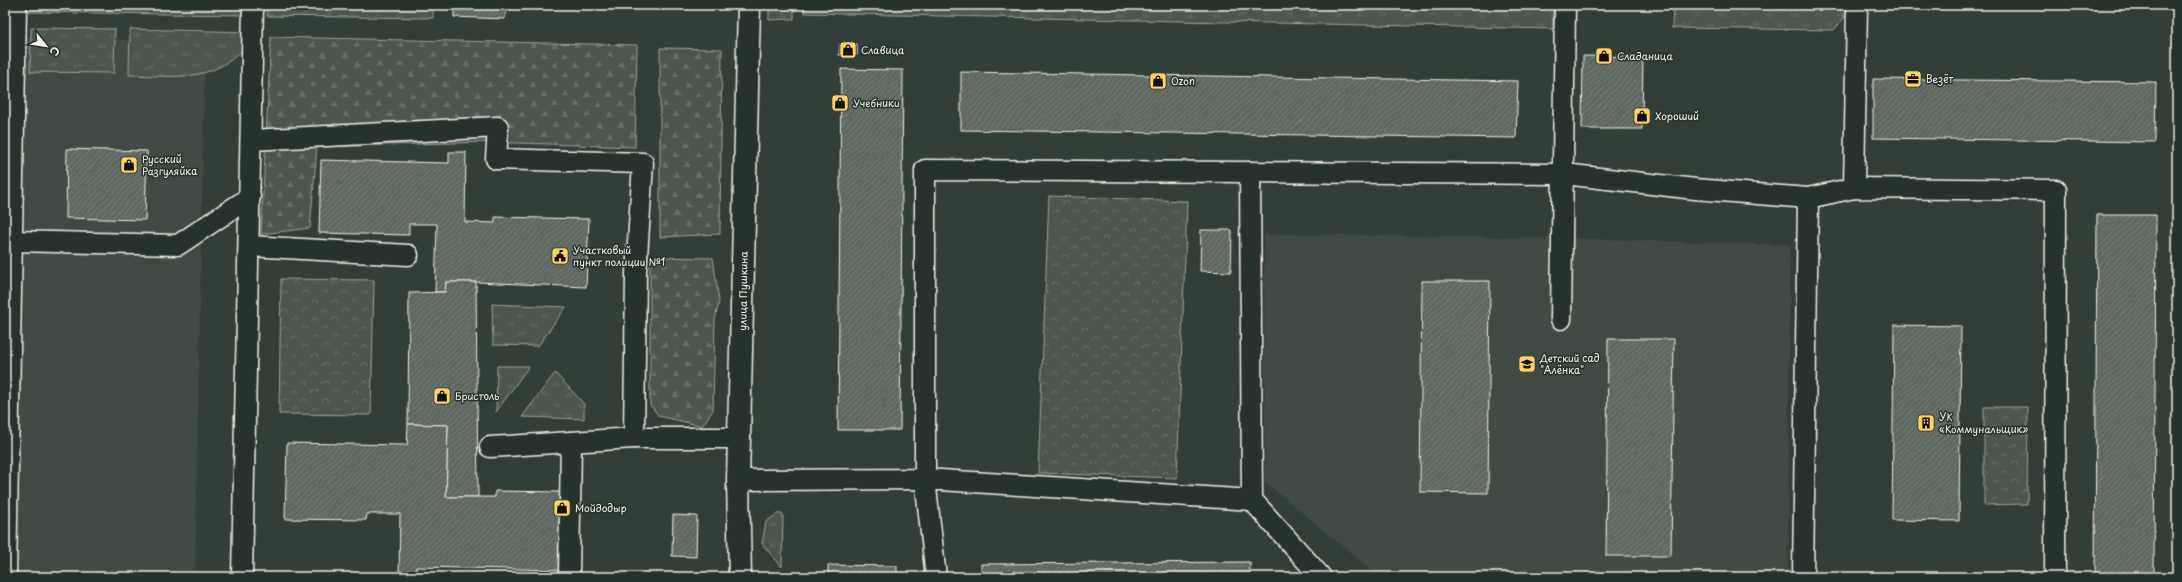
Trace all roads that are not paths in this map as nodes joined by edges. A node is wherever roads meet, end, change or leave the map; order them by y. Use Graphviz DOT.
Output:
graph roads {
  1 [pos="16,5"];
  2 [pos="253,5"];
  3 [pos="749,5"];
  4 [pos="1565,5"];
  5 [pos="1857,5"];
  6 [pos="251,140"];
  7 [pos="1250,172"];
  8 [pos="1564,174"];
  9 [pos="1854,188"];
  10 [pos="250,197"];
  11 [pos="1808,198"];
  12 [pos="12,241"];
  13 [pos="249,246"];
  14 [pos="408,256"];
  15 [pos="1561,319"];
  16 [pos="634,438"];
  17 [pos="740,438"];
  18 [pos="571,442"];
  19 [pos="490,447"];
  20 [pos="925,479"];
  21 [pos="738,480"];
  22 [pos="1252,500"];
  23 [pos="6,577"];
  24 [pos="242,577"];
  25 [pos="569,577"];
  26 [pos="740,577"];
  27 [pos="936,577"];
  28 [pos="1322,577"];
  29 [pos="1803,577"];
  30 [pos="2055,577"];
  1 -- 12 [label="lane"];
  2 -- 6 [label="lane"];
  3 -- 17 [label="street, улица Пушкина"];
  4 -- 8 [label="lane"];
  5 -- 9 [label="lane"];
  6 -- 10 [label="lane"];
  6 -- 16 [label="lane"];
  7 -- 8 [label="lane"];
  7 -- 20 [label="lane"];
  7 -- 22 [label="lane"];
  8 -- 11 [label="lane"];
  8 -- 15 [label="lane"];
  9 -- 11 [label="lane"];
  9 -- 30 [label="lane"];
  10 -- 12 [label="lane"];
  10 -- 13 [label="lane"];
  11 -- 29 [label="lane"];
  12 -- 23 [label="lane"];
  13 -- 14 [label="lane"];
  13 -- 24 [label="lane"];
  16 -- 17 [label="lane"];
  16 -- 18 [label="lane"];
  17 -- 21 [label="street, улица Пушкина"];
  18 -- 19 [label="lane"];
  18 -- 25 [label="lane"];
  20 -- 21 [label="lane"];
  20 -- 22 [label="lane"];
  20 -- 27 [label="lane"];
  21 -- 26 [label="street, улица Пушкина"];
  22 -- 28 [label="lane"];
}
